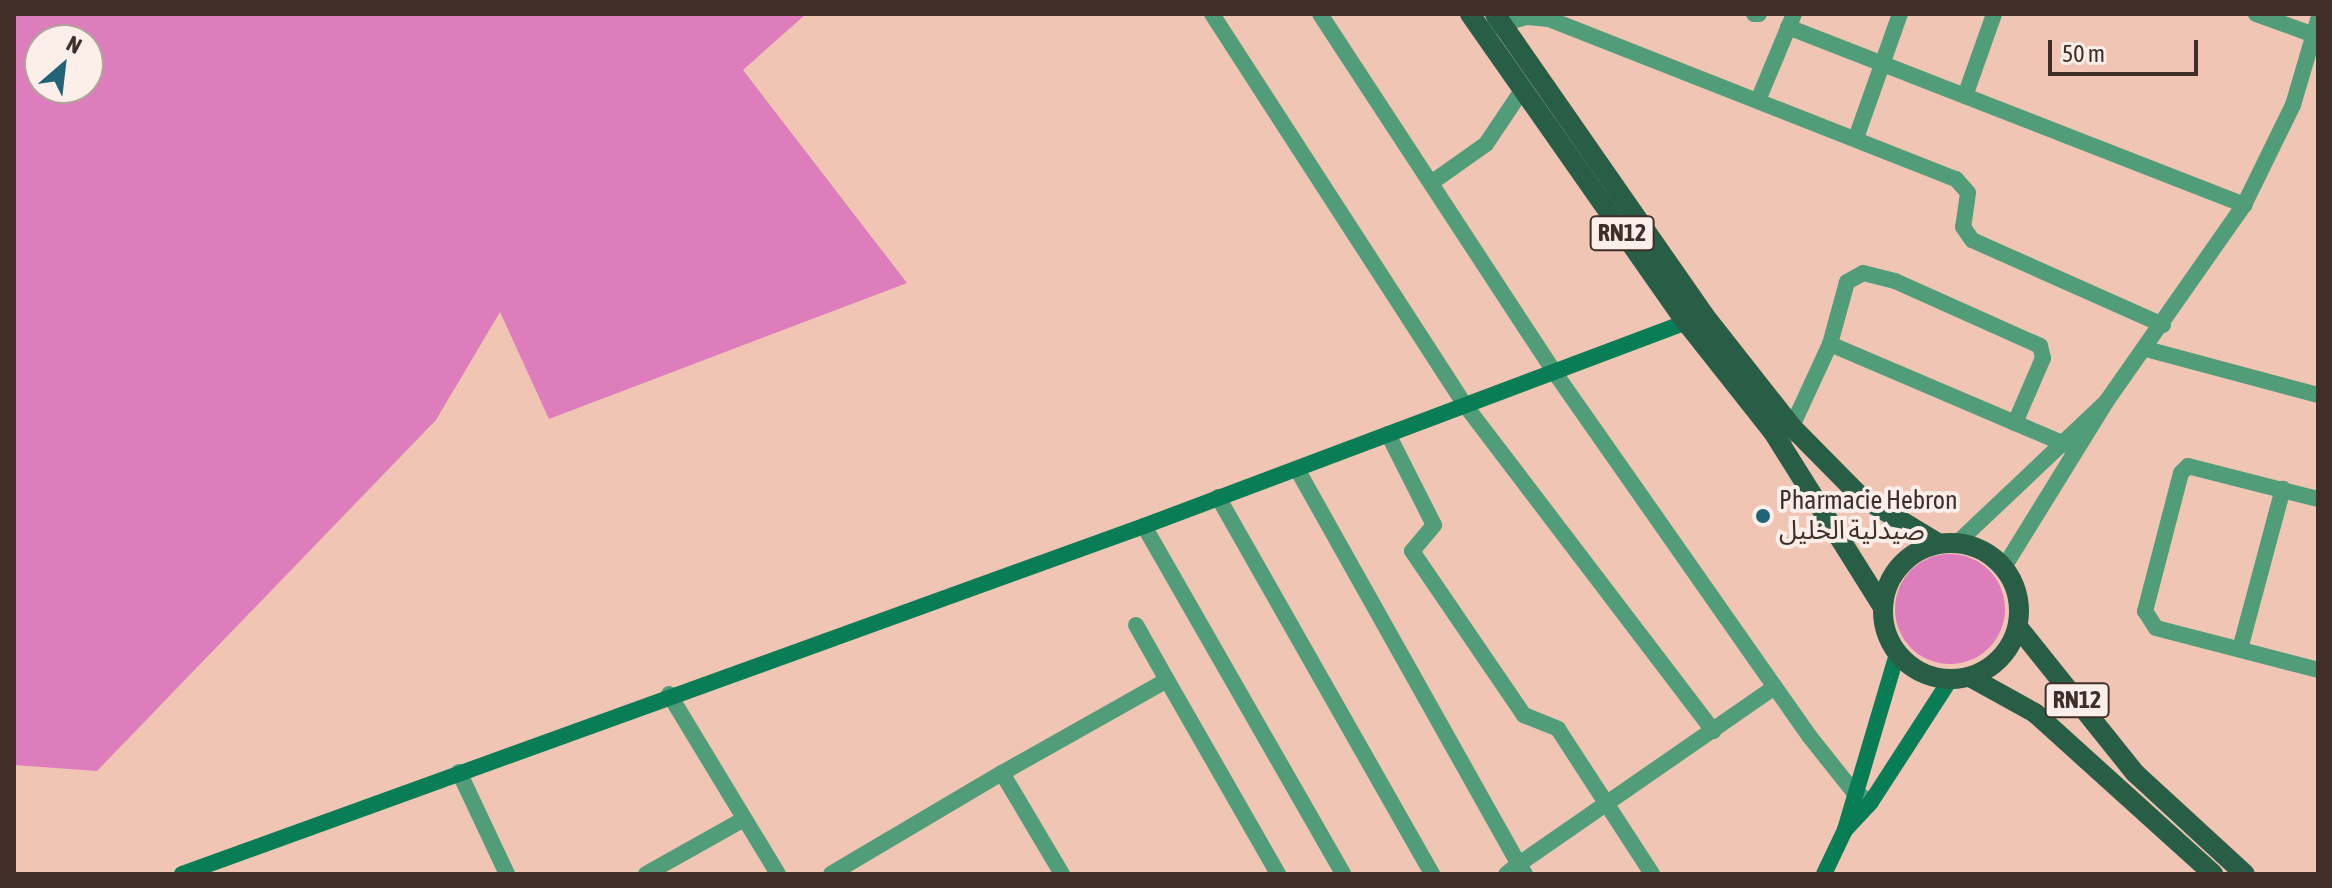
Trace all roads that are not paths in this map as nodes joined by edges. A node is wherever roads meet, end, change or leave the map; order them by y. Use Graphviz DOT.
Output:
graph roads {
  1 [pos="1212,14"];
  2 [pos="1320,14"];
  3 [pos="1900,14"];
  4 [pos="1994,14"];
  5 [pos="2256,14"];
  6 [pos="1498,19"];
  7 [pos="1791,21"];
  8 [pos="1475,22"];
  9 [pos="2316,28"];
  10 [pos="1882,64"];
  11 [pos="1521,92"];
  12 [pos="1965,96"];
  13 [pos="1759,98"];
  14 [pos="1856,138"];
  15 [pos="1431,183"];
  16 [pos="2244,205"];
  17 [pos="1695,318"];
  18 [pos="2163,325"];
  19 [pos="1830,344"];
  20 [pos="2146,349"];
  21 [pos="1555,373"];
  22 [pos="2318,395"];
  23 [pos="1465,405"];
  24 [pos="2015,423"];
  25 [pos="1792,427"];
  26 [pos="1388,434"];
  27 [pos="2070,446"];
  28 [pos="1782,447"];
  29 [pos="1297,469"];
  30 [pos="2283,489"];
  31 [pos="1218,497"];
  32 [pos="2318,499"];
  33 [pos="1144,526"];
  34 [pos="1948,543"];
  35 [pos="2004,567"];
  36 [pos="1882,606"];
  37 [pos="1136,625"];
  38 [pos="2018,627"];
  39 [pos="2240,649"];
  40 [pos="1897,654"];
  41 [pos="2318,670"];
  42 [pos="1960,679"];
  43 [pos="1167,680"];
  44 [pos="1775,687"];
  45 [pos="669,694"];
  46 [pos="1713,731"];
  47 [pos="459,772"];
  48 [pos="1002,773"];
  49 [pos="1853,791"];
  50 [pos="1871,802"];
  51 [pos="1605,804"];
  52 [pos="744,819"];
  53 [pos="1845,830"];
  54 [pos="1517,871"];
  55 [pos="182,874"];
  56 [pos="507,874"];
  57 [pos="646,874"];
  58 [pos="778,874"];
  59 [pos="831,874"];
  60 [pos="1062,874"];
  61 [pos="1278,874"];
  62 [pos="1343,874"];
  63 [pos="1432,874"];
  64 [pos="1652,874"];
  65 [pos="1824,874"];
  66 [pos="2213,874"];
  67 [pos="2245,874"];
  1 -- 23 [label="street"];
  2 -- 15 [label="street"];
  3 -- 10 [label="street"];
  4 -- 12 [label="street"];
  5 -- 9 [label="street"];
  6 -- 8 [label="street"];
  6 -- 13 [label="street"];
  6 -- 17 [label="main road, RN12"];
  7 -- 10 [label="street"];
  7 -- 13 [label="street"];
  8 -- 11 [label="main road, RN12"];
  9 -- 16 [label="street"];
  10 -- 12 [label="street"];
  10 -- 14 [label="street"];
  11 -- 15 [label="street"];
  11 -- 17 [label="main road, RN12"];
  12 -- 16 [label="street"];
  13 -- 14 [label="street"];
  14 -- 18 [label="street"];
  15 -- 21 [label="street"];
  16 -- 18 [label="street"];
  17 -- 21 [label="street"];
  17 -- 25 [label="main road, RN12"];
  17 -- 28 [label="main road, RN12"];
  18 -- 20 [label="street"];
  19 -- 24 [label="street"];
  19 -- 24 [label="street"];
  19 -- 25 [label="street"];
  20 -- 22 [label="street"];
  20 -- 27 [label="street"];
  21 -- 23 [label="street"];
  21 -- 44 [label="street"];
  23 -- 26 [label="street"];
  23 -- 46 [label="street"];
  24 -- 27 [label="street"];
  25 -- 28 [label="street"];
  25 -- 34 [label="main road, RN12"];
  26 -- 29 [label="street"];
  26 -- 51 [label="street"];
  27 -- 34 [label="street"];
  27 -- 35 [label="street"];
  28 -- 36 [label="main road, RN12"];
  29 -- 31 [label="street"];
  29 -- 54 [label="street"];
  30 -- 32 [label="street"];
  30 -- 39 [label="street"];
  30 -- 39 [label="street"];
  31 -- 33 [label="street"];
  31 -- 63 [label="street"];
  33 -- 45 [label="street"];
  33 -- 62 [label="street"];
  34 -- 35 [label="main road, RN12"];
  34 -- 36 [label="main road"];
  35 -- 38 [label="main road"];
  36 -- 40 [label="main road, RN12"];
  37 -- 43 [label="street"];
  38 -- 42 [label="main road"];
  38 -- 67 [label="main road, RN12"];
  39 -- 41 [label="street"];
  40 -- 42 [label="main road, RN12"];
  40 -- 49 [label="street"];
  42 -- 50 [label="street"];
  42 -- 66 [label="main road, RN12"];
  43 -- 48 [label="street"];
  43 -- 61 [label="street"];
  44 -- 46 [label="street"];
  44 -- 49 [label="street"];
  45 -- 47 [label="street"];
  45 -- 52 [label="street"];
  46 -- 51 [label="street"];
  47 -- 55 [label="street"];
  47 -- 56 [label="street"];
  48 -- 59 [label="street"];
  48 -- 60 [label="street"];
  49 -- 50 [label="street"];
  49 -- 53 [label="street"];
  50 -- 53 [label="street"];
  51 -- 54 [label="street"];
  51 -- 64 [label="street"];
  52 -- 57 [label="street"];
  52 -- 58 [label="street"];
  53 -- 65 [label="street"];
}
